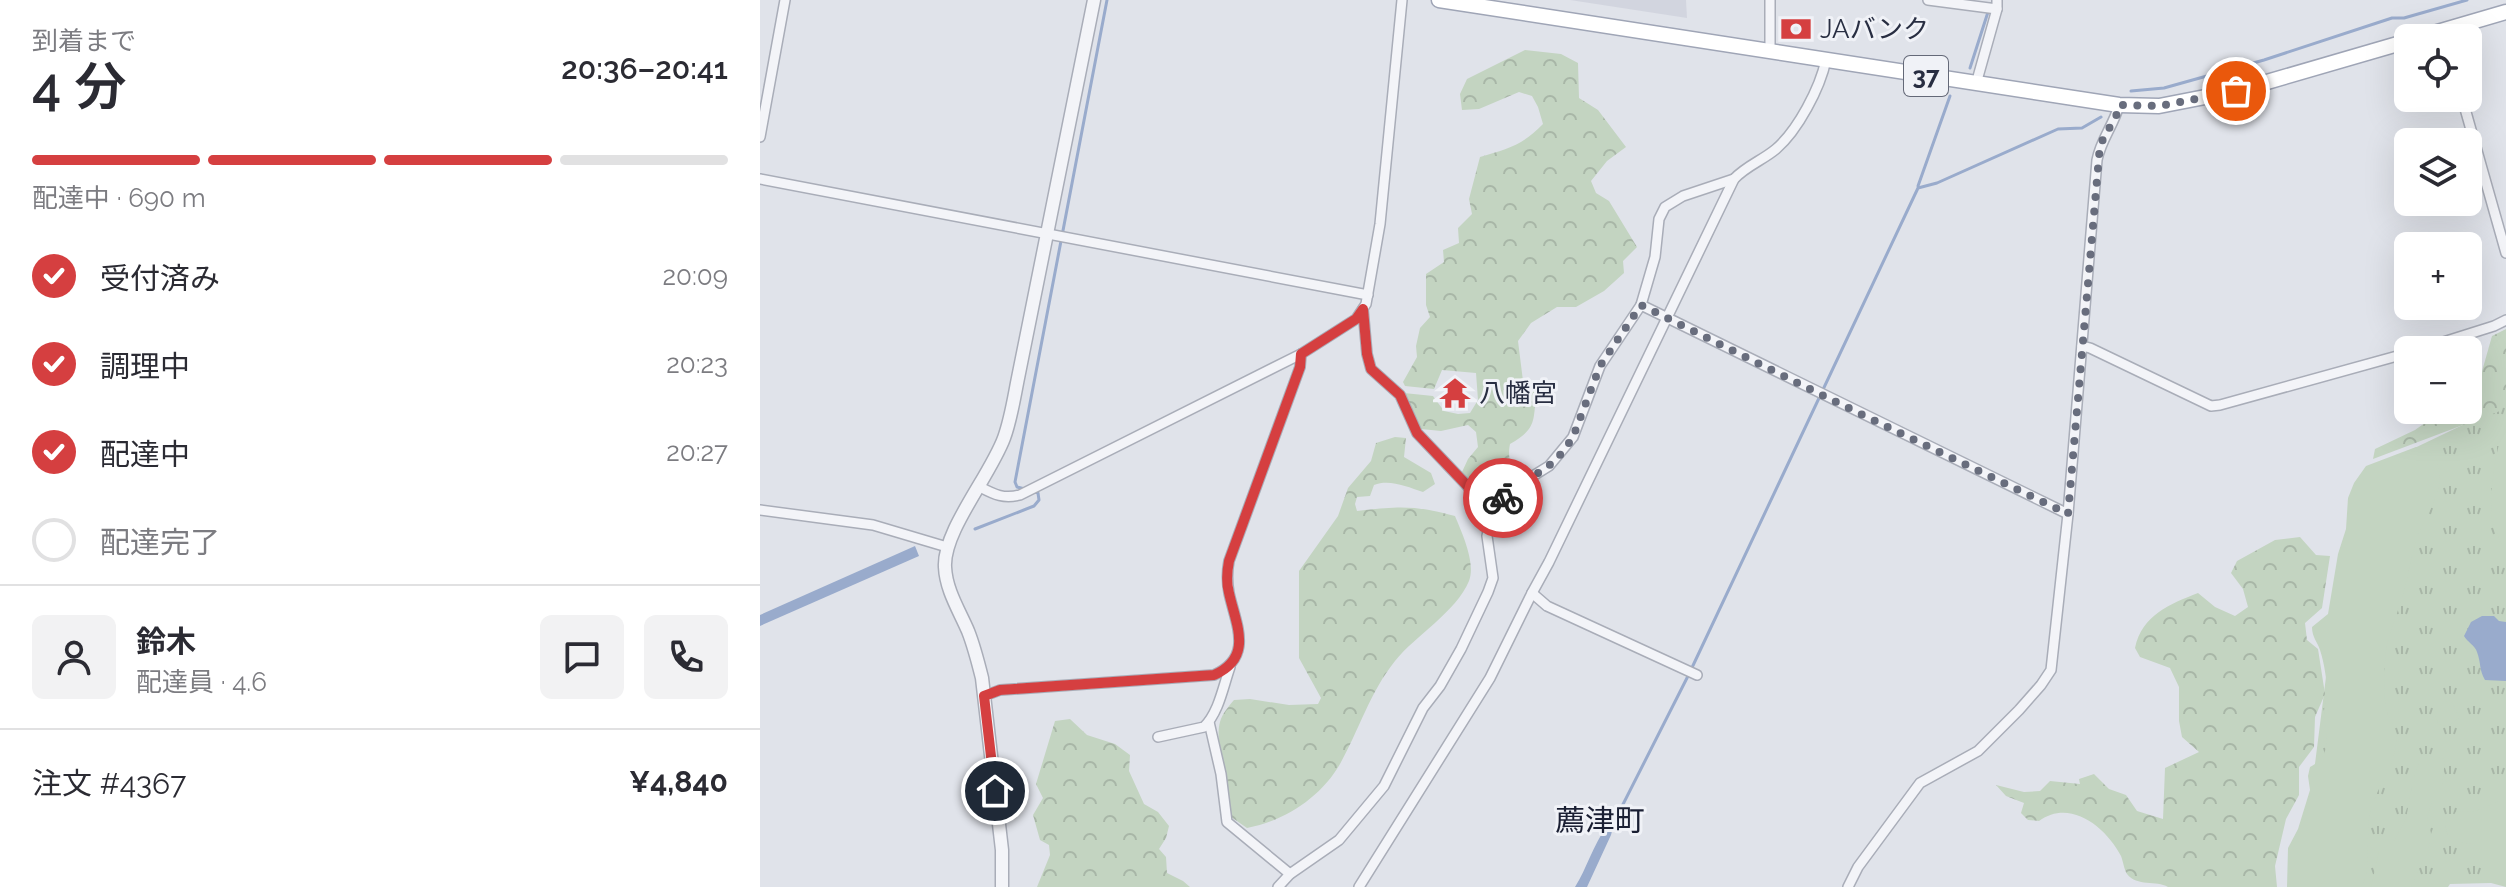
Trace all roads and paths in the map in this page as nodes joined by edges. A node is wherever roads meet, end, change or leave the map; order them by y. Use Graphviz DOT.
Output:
graph roads {
  1 [pos="785,0"];
  2 [pos="1094,0"];
  3 [pos="1402,0"];
  4 [pos="1439,0"];
  5 [pos="1770,0"];
  6 [pos="1928,0"];
  7 [pos="1993,6"];
  8 [pos="2506,12"];
  9 [pos="2472,24"];
  10 [pos="2394,45"];
  11 [pos="1770,51"];
  12 [pos="1826,60"];
  13 [pos="1976,84"];
  14 [pos="2119,105"];
  15 [pos="2466,112"];
  16 [pos="760,137"];
  17 [pos="760,179"];
  18 [pos="1734,179"];
  19 [pos="1046,234"];
  20 [pos="2506,253"];
  21 [pos="1368,295"];
  22 [pos="1641,305"];
  23 [pos="1363,309"];
  24 [pos="1667,318"];
  25 [pos="2506,320"];
  26 [pos="2462,336"];
  27 [pos="2082,346"];
  28 [pos="1301,354"];
  29 [pos="2394,357"];
  30 [pos="980,487"];
  31 [pos="1497,508"];
  32 [pos="760,510"];
  33 [pos="2068,514"];
  34 [pos="947,547"];
  35 [pos="1532,593"];
  36 [pos="1230,666"];
  37 [pos="1697,675"];
  38 [pos="984,696"];
  39 [pos="1209,722"];
  40 [pos="1158,737"];
  41 [pos="1290,874"];
  42 [pos="1002,887"];
  43 [pos="1278,887"];
  44 [pos="1359,887"];
  45 [pos="1848,887"];
  1 -- 16 [label="street"];
  2 -- 19 [label="street"];
  3 -- 21 [label="street"];
  4 -- 11 [label="main road, 37"];
  5 -- 11 [label="street"];
  6 -- 7 [label="street"];
  7 -- 13 [label="street"];
  8 -- 9 [label="main road"];
  10 -- 14 [label="main road, 37"];
  11 -- 12 [label="main road, 37"];
  12 -- 13 [label="main road, 37"];
  12 -- 18 [label="street"];
  13 -- 14 [label="main road, 37"];
  14 -- 27 [label="street"];
  15 -- 20 [label="street"];
  17 -- 19 [label="street"];
  18 -- 22 [label="street"];
  18 -- 24 [label="street"];
  19 -- 21 [label="street"];
  19 -- 30 [label="street"];
  21 -- 23 [label="street"];
  22 -- 24 [label="street"];
  22 -- 31 [label="street"];
  23 -- 28 [label="street"];
  23 -- 31 [label="street"];
  24 -- 33 [label="street"];
  24 -- 35 [label="street"];
  25 -- 26 [label="street"];
  27 -- 29 [label="street"];
  27 -- 33 [label="street"];
  28 -- 30 [label="street"];
  28 -- 36 [label="street"];
  30 -- 34 [label="street"];
  31 -- 41 [label="street"];
  32 -- 34 [label="street"];
  33 -- 45 [label="street"];
  34 -- 38 [label="street"];
  35 -- 37 [label="street"];
  35 -- 44 [label="street"];
  36 -- 38 [label="street"];
  36 -- 39 [label="street"];
  38 -- 42 [label="street"];
  39 -- 40 [label="street"];
  39 -- 41 [label="street"];
  41 -- 43 [label="street"];
}
